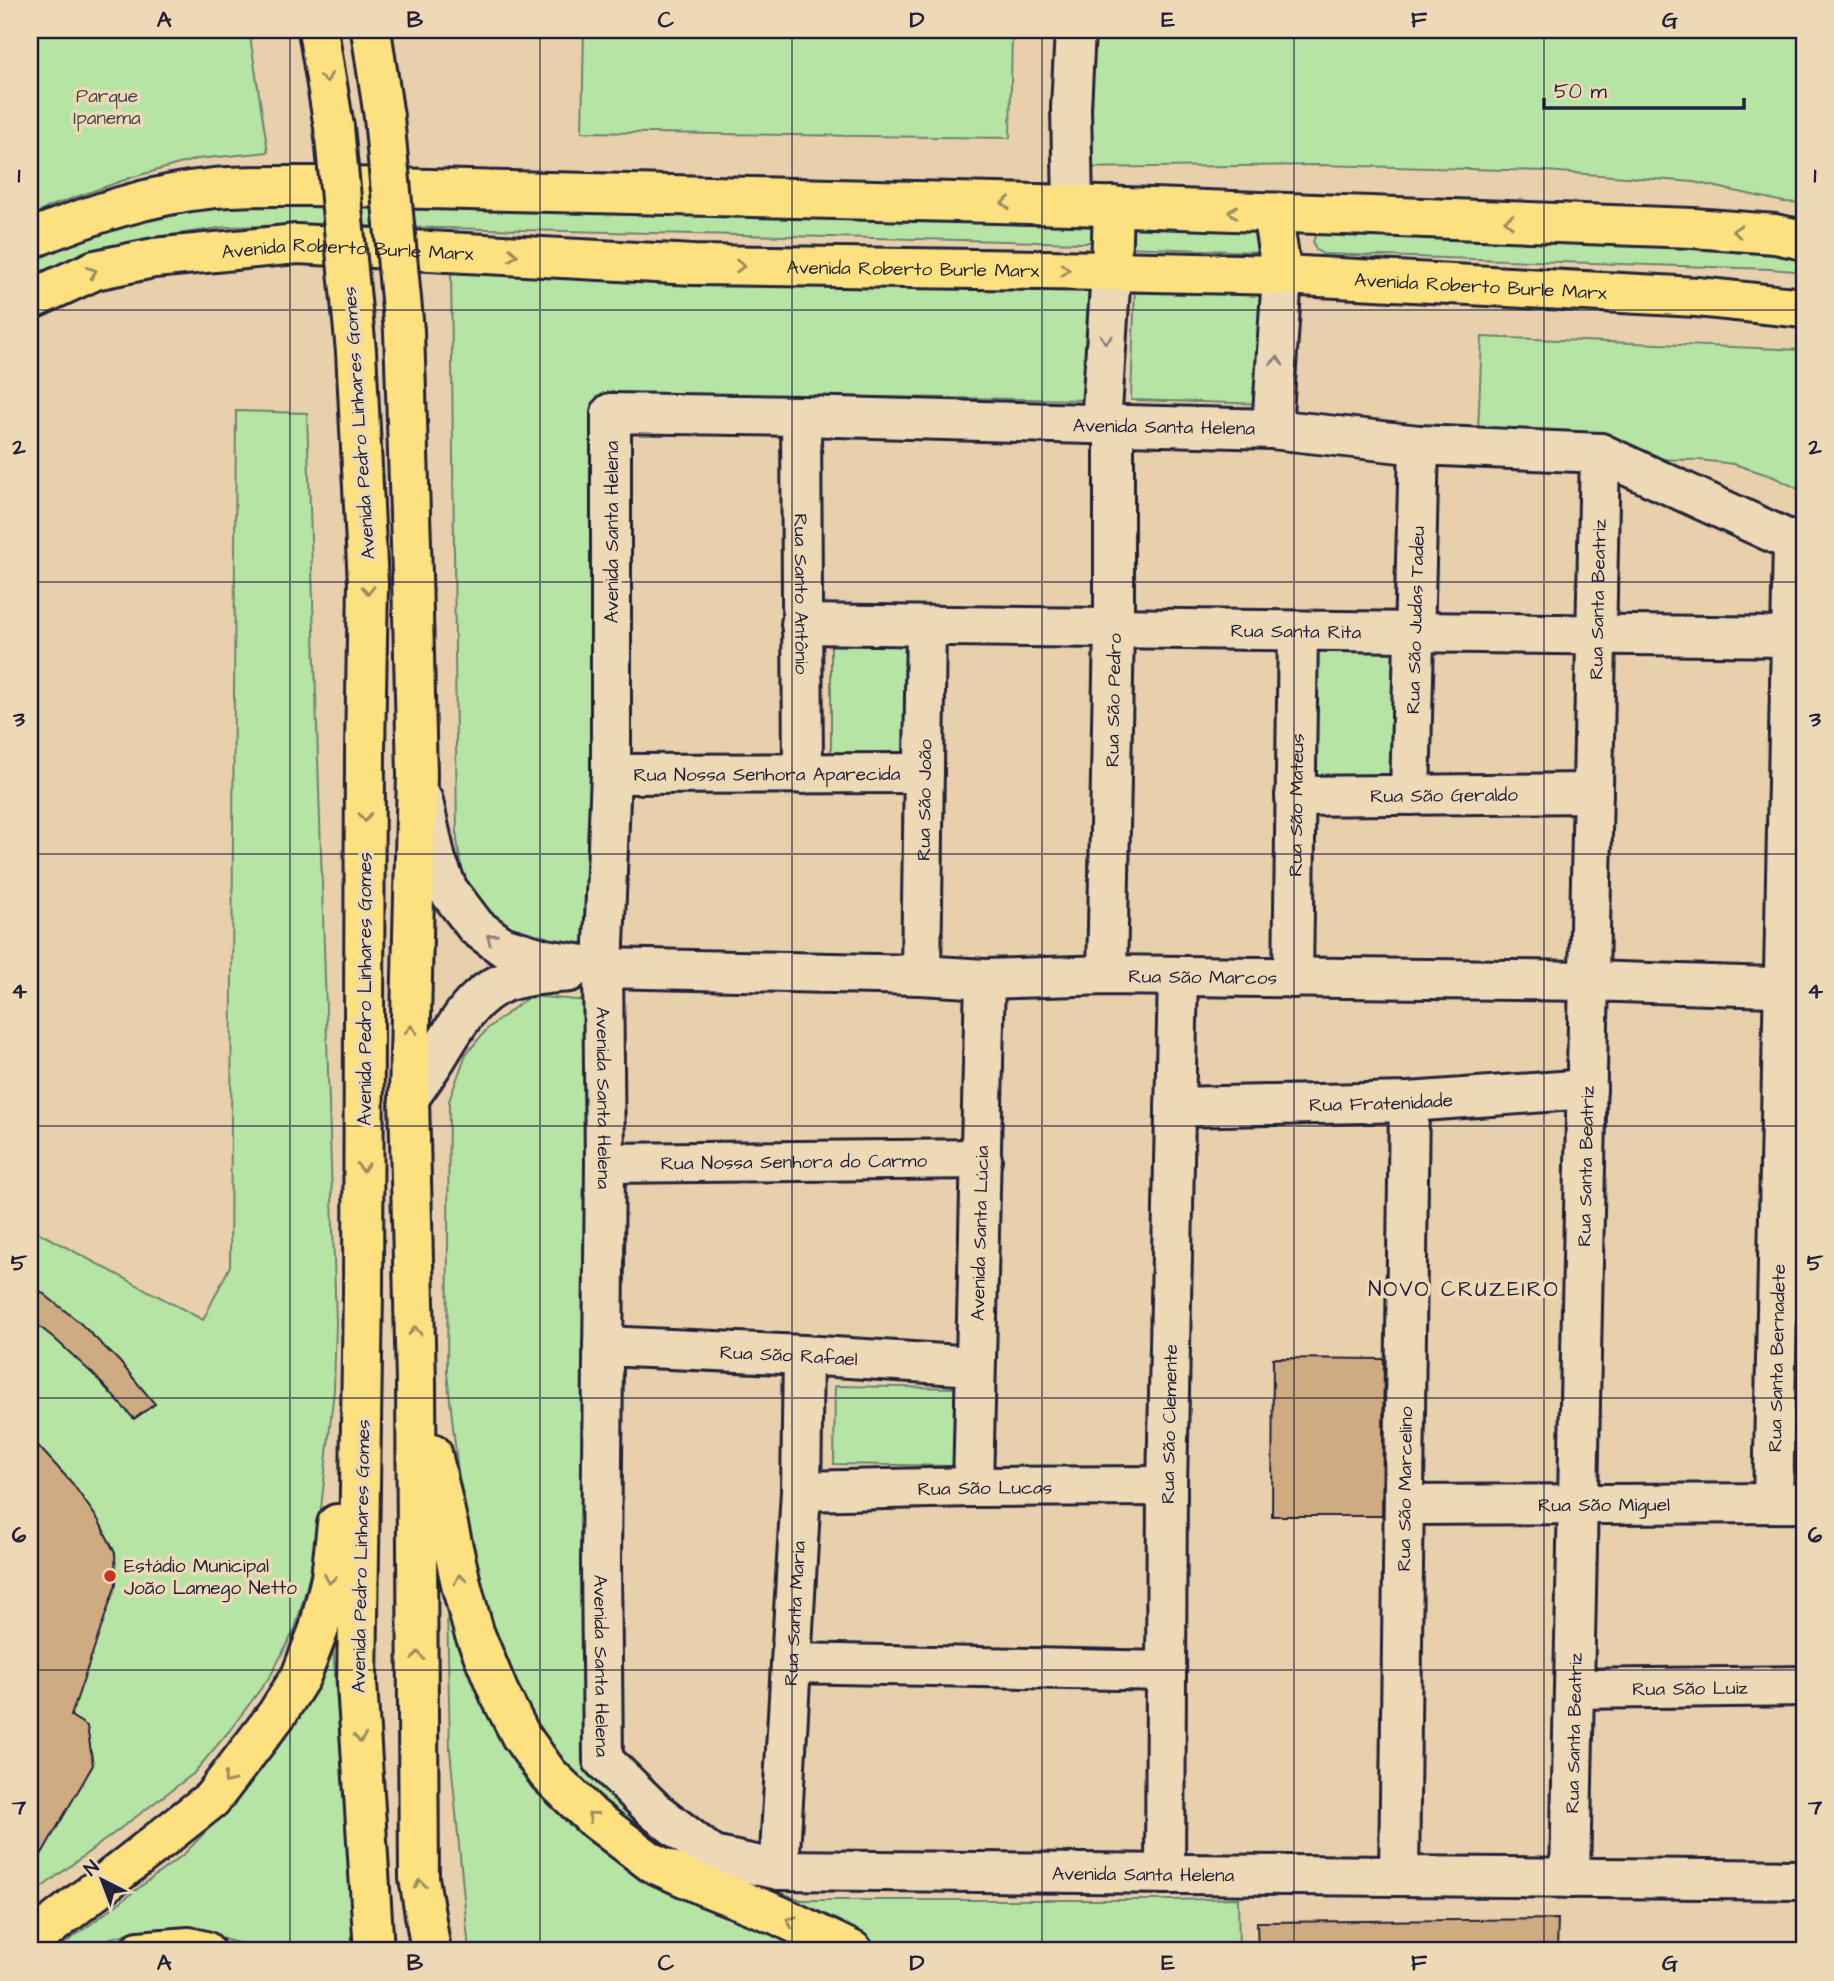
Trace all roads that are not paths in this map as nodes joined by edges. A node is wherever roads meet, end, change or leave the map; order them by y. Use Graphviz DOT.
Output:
graph roads {
  1 [pos="318,30"];
  2 [pos="370,30"];
  3 [pos="1075,30"];
  4 [pos="1073,205"];
  5 [pos="1113,206"];
  6 [pos="1272,213"];
  7 [pos="30,239"];
  8 [pos="1804,240"];
  9 [pos="1111,271"];
  10 [pos="1282,275"];
  11 [pos="30,300"];
  12 [pos="1804,308"];
  13 [pos="801,416"];
  14 [pos="1107,425"];
  15 [pos="1272,429"];
  16 [pos="1419,445"];
  17 [pos="1600,453"];
  18 [pos="1799,544"];
  19 [pos="801,624"];
  20 [pos="926,626"];
  21 [pos="1114,628"];
  22 [pos="1298,631"];
  23 [pos="1414,632"];
  24 [pos="1596,634"];
  25 [pos="1791,637"];
  26 [pos="924,773"];
  27 [pos="611,774"];
  28 [pos="803,774"];
  29 [pos="417,775"];
  30 [pos="1593,793"];
  31 [pos="1410,795"];
  32 [pos="1295,796"];
  33 [pos="1796,798"];
  34 [pos="603,968"];
  35 [pos="920,975"];
  36 [pos="1107,975"];
  37 [pos="1178,976"];
  38 [pos="1293,978"];
  39 [pos="985,979"];
  40 [pos="1589,981"];
  41 [pos="1794,987"];
  42 [pos="1587,1089"];
  43 [pos="410,1098"];
  44 [pos="1409,1101"];
  45 [pos="1175,1107"];
  46 [pos="982,1159"];
  47 [pos="605,1163"];
  48 [pos="1792,1191"];
  49 [pos="363,1292"];
  50 [pos="603,1346"];
  51 [pos="803,1355"];
  52 [pos="1790,1365"];
  53 [pos="975,1366"];
  54 [pos="416,1383"];
  55 [pos="1167,1486"];
  56 [pos="973,1487"];
  57 [pos="801,1491"];
  58 [pos="1789,1503"];
  59 [pos="1578,1504"];
  60 [pos="1404,1505"];
  61 [pos="791,1663"];
  62 [pos="1166,1671"];
  63 [pos="1804,1686"];
  64 [pos="1574,1689"];
  65 [pos="779,1870"];
  66 [pos="1165,1874"];
  67 [pos="1399,1876"];
  68 [pos="1570,1878"];
  69 [pos="1804,1880"];
  70 [pos="30,1942"];
  71 [pos="139,1951"];
  72 [pos="205,1951"];
  73 [pos="374,1951"];
  74 [pos="431,1951"];
  75 [pos="853,1951"];
  1 -- 49 [label="main road, Avenida Pedro Linhares Gomes, one-way, bridge"];
  2 -- 29 [label="main road, bridge"];
  3 -- 4 [label="street"];
  4 -- 5 [label="main road"];
  4 -- 7 [label="main road, one-way"];
  6 -- 5 [label="main road, one-way"];
  5 -- 9 [label="main road"];
  8 -- 6 [label="main road, one-way"];
  6 -- 10 [label="main road"];
  9 -- 10 [label="main road, Avenida Roberto Burle Marx"];
  11 -- 9 [label="main road, Avenida Roberto Burle Marx, one-way"];
  9 -- 14 [label="street, Rua São Pedro, one-way"];
  10 -- 12 [label="main road, Avenida Roberto Burle Marx"];
  15 -- 10 [label="street, one-way"];
  13 -- 14 [label="street, Avenida Santa Helena"];
  13 -- 19 [label="street, Rua Santo Antônio"];
  13 -- 27 [label="street, Avenida Santa Helena"];
  14 -- 15 [label="street, Avenida Santa Helena"];
  14 -- 21 [label="street, Rua São Pedro"];
  15 -- 16 [label="street, Avenida Santa Helena"];
  16 -- 17 [label="street, Avenida Santa Helena"];
  16 -- 23 [label="street, Rua São Judas Tadeu"];
  17 -- 18 [label="street, Avenida Santa Helena"];
  17 -- 24 [label="street, Rua Santa Beatriz"];
  18 -- 25 [label="street, Rua Santa Bernadete"];
  19 -- 20 [label="street, Rua Santa Rita"];
  19 -- 28 [label="street, Rua Santo Antônio"];
  20 -- 21 [label="street, Rua Santa Rita"];
  20 -- 26 [label="street, Rua São João"];
  21 -- 22 [label="street, Rua Santa Rita"];
  21 -- 36 [label="street, Rua São Pedro"];
  22 -- 23 [label="street, Rua Santa Rita"];
  22 -- 32 [label="street, Rua São Mateus"];
  23 -- 24 [label="street, Rua Santa Rita"];
  23 -- 31 [label="street, Rua São Judas Tadeu"];
  24 -- 25 [label="street, Rua Santa Rita"];
  24 -- 30 [label="street, Rua Santa Beatriz"];
  25 -- 33 [label="street, Rua Santa Bernadete"];
  26 -- 28 [label="street, Rua Nossa Senhora Aparecida"];
  26 -- 35 [label="street, Rua São João"];
  27 -- 28 [label="street, Rua Nossa Senhora Aparecida"];
  27 -- 34 [label="street, Avenida Santa Helena"];
  34 -- 29 [label="street, one-way"];
  43 -- 29 [label="main road, one-way"];
  30 -- 31 [label="street, Rua São Geraldo"];
  30 -- 40 [label="street, Rua Santa Beatriz"];
  31 -- 32 [label="street, Rua São Geraldo"];
  32 -- 38 [label="street, Rua São Mateus"];
  33 -- 41 [label="street, Rua Santa Bernadete"];
  34 -- 35 [label="street, Rua São Marcos"];
  34 -- 43 [label="street"];
  34 -- 47 [label="street, Avenida Santa Helena"];
  35 -- 39 [label="street, Rua São Marcos"];
  36 -- 37 [label="street, Rua São Marcos"];
  36 -- 39 [label="street, Rua São Marcos"];
  37 -- 38 [label="street, Rua São Marcos"];
  37 -- 45 [label="street, Rua São Clemente"];
  38 -- 40 [label="street, Rua São Marcos"];
  39 -- 46 [label="street, Avenida Santa Lúcia"];
  40 -- 41 [label="street, Rua São Marcos"];
  40 -- 42 [label="street, Rua Santa Beatriz"];
  41 -- 48 [label="street, Rua Santa Bernadete"];
  42 -- 44 [label="street, Rua Fratenidade"];
  42 -- 59 [label="street, Rua Santa Beatriz"];
  54 -- 43 [label="main road, one-way"];
  44 -- 45 [label="street, Rua Fratenidade"];
  44 -- 60 [label="street, Rua São Marcelino"];
  45 -- 55 [label="street, Rua São Clemente"];
  46 -- 47 [label="street, Rua Nossa Senhora do Carmo"];
  46 -- 53 [label="street, Avenida Santa Lúcia"];
  47 -- 50 [label="street, Avenida Santa Helena"];
  48 -- 52 [label="street, Rua Santa Bernadete"];
  49 -- 70 [label="main road, one-way"];
  49 -- 73 [label="main road, Avenida Pedro Linhares Gomes, one-way"];
  50 -- 51 [label="street, Rua São Rafael"];
  50 -- 65 [label="street, Avenida Santa Helena"];
  51 -- 53 [label="street, Rua São Rafael"];
  51 -- 57 [label="street, Rua Santa Maria"];
  52 -- 58 [label="street, Rua Santa Bernadete"];
  53 -- 56 [label="street, Avenida Santa Lúcia"];
  74 -- 54 [label="main road, one-way"];
  75 -- 54 [label="main road, one-way"];
  55 -- 56 [label="street, Rua São Lucas"];
  55 -- 62 [label="street, Rua São Clemente"];
  56 -- 57 [label="street, Rua São Lucas"];
  57 -- 61 [label="street, Rua Santa Maria"];
  58 -- 59 [label="street, Rua São Miguel"];
  59 -- 60 [label="street, Rua São Miguel"];
  59 -- 64 [label="street, Rua Santa Beatriz"];
  60 -- 67 [label="street, Rua São Marcelino"];
  61 -- 62 [label="street"];
  61 -- 65 [label="street, Rua Santa Maria"];
  62 -- 66 [label="street, Rua São Clemente"];
  63 -- 64 [label="street, Rua São Luiz"];
  64 -- 68 [label="street, Rua Santa Beatriz"];
  65 -- 66 [label="street, Avenida Santa Helena"];
  66 -- 67 [label="street, Avenida Santa Helena"];
  67 -- 68 [label="street, Avenida Santa Helena"];
  68 -- 69 [label="street, Avenida Santa Helena"];
  71 -- 72 [label="main road"];
}
